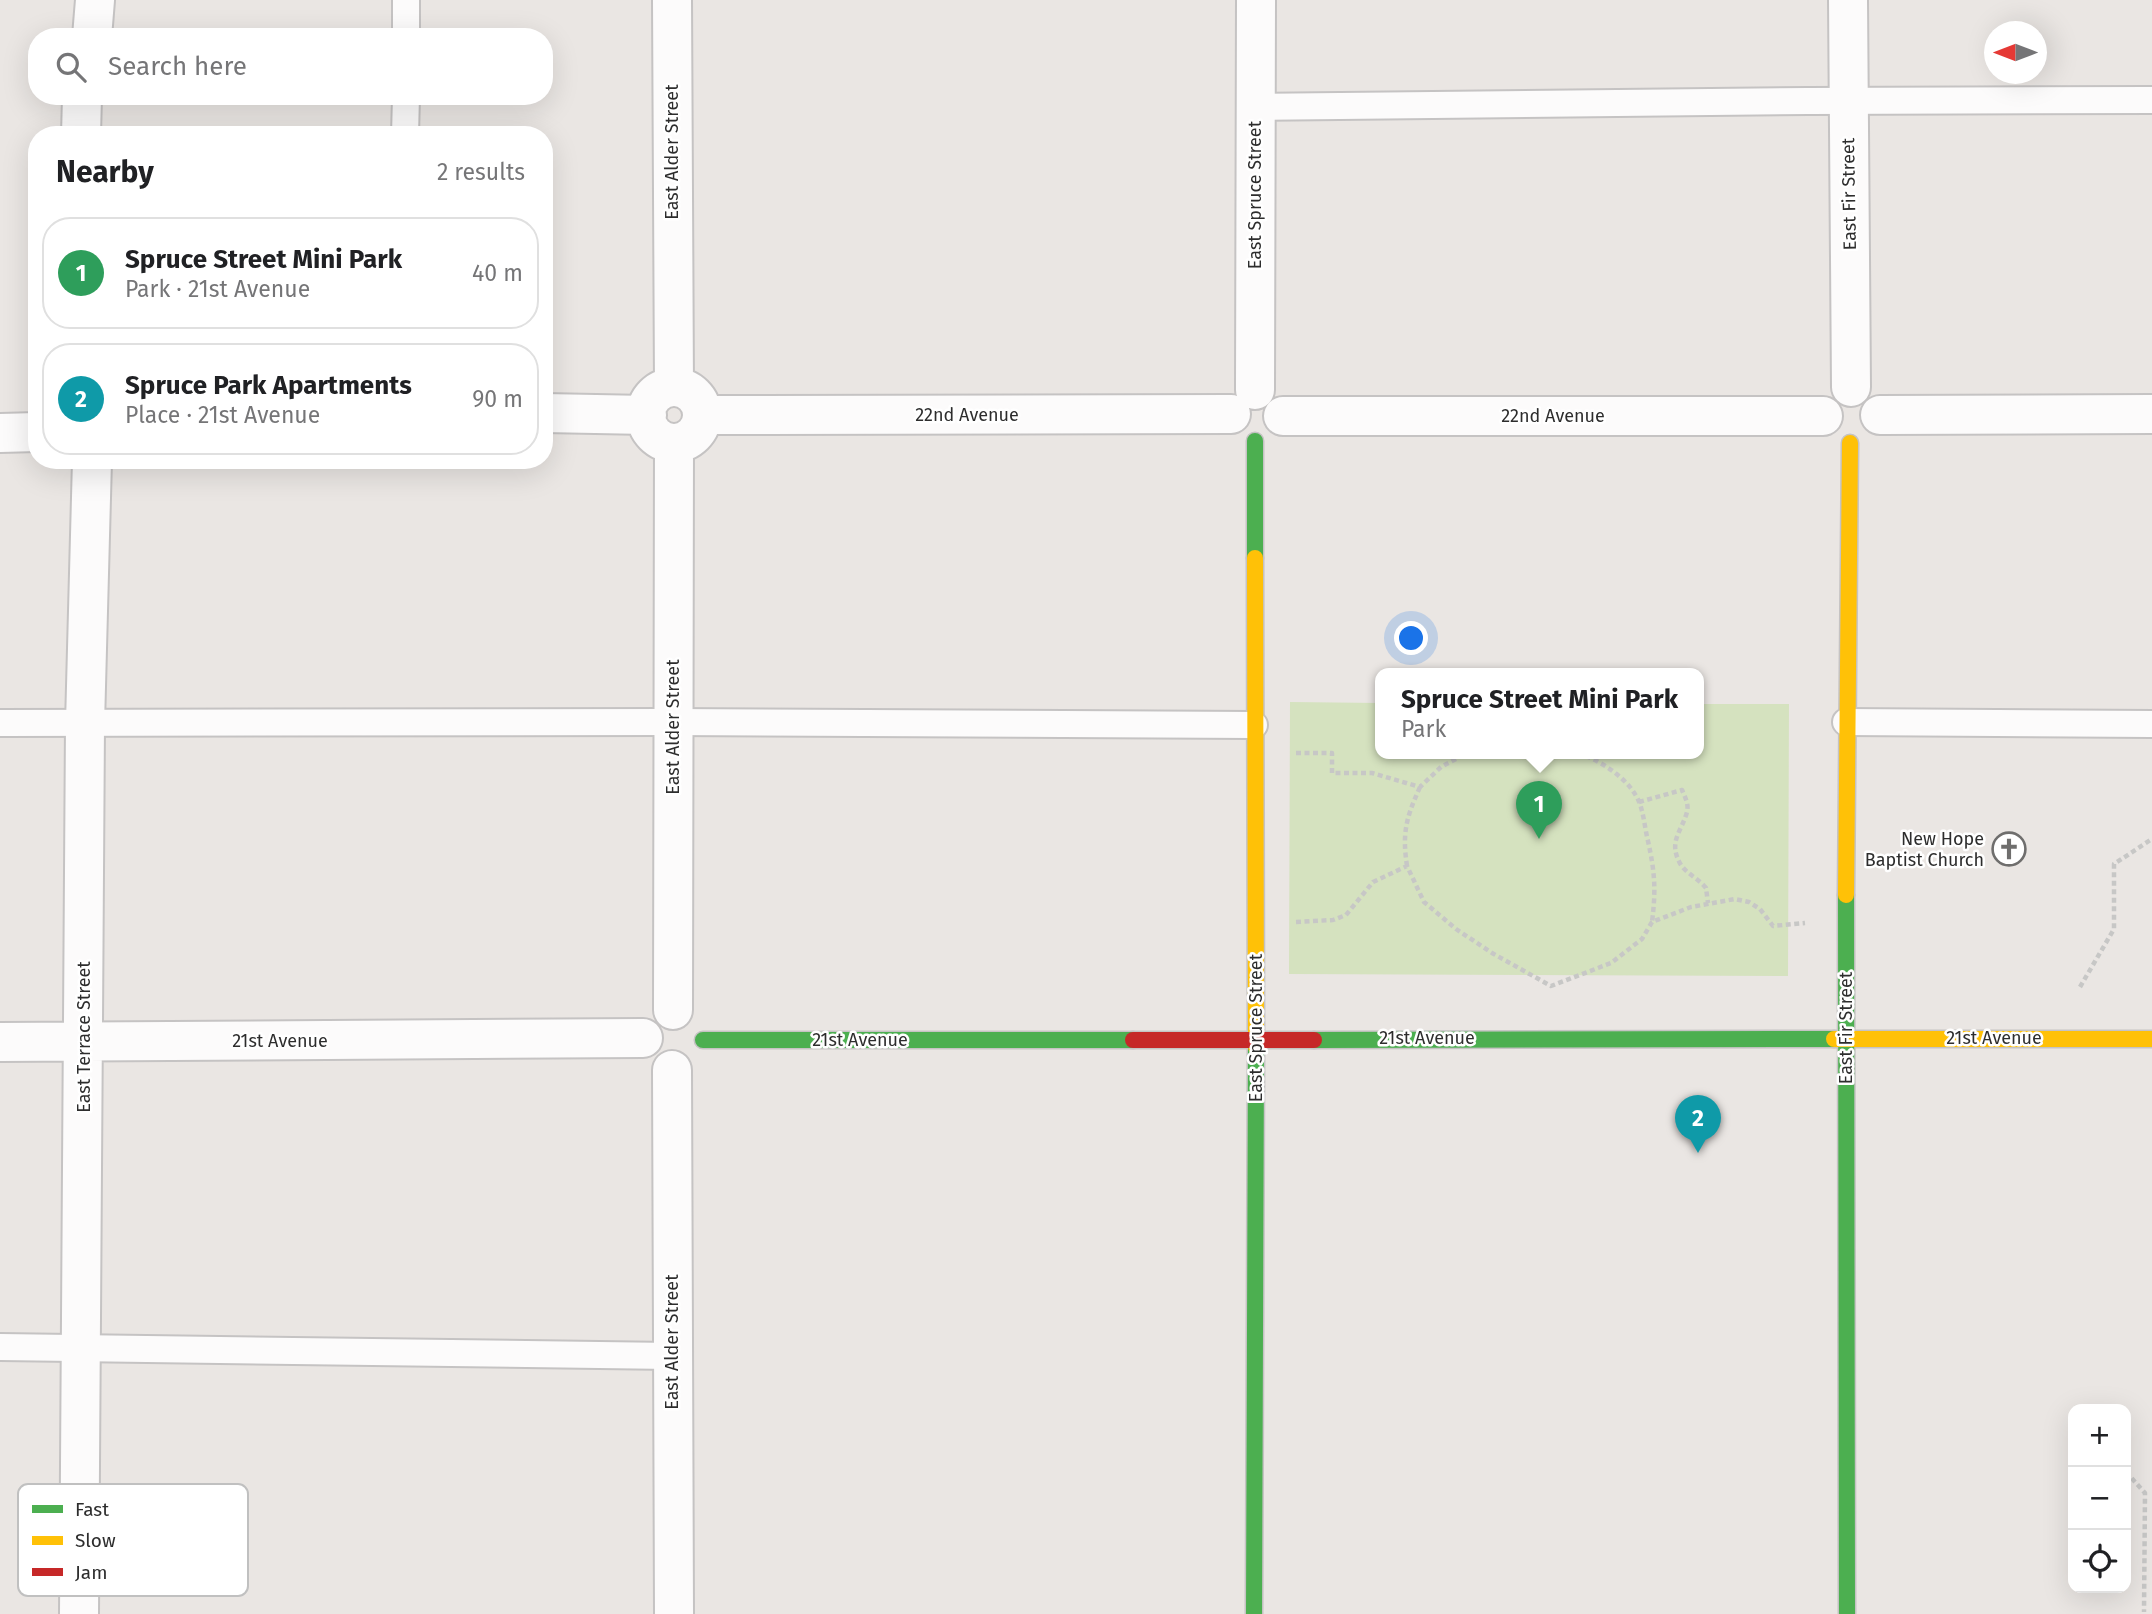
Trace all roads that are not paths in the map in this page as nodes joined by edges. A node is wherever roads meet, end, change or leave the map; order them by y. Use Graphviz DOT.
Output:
graph roads {
  1 [pos="95,0"];
  2 [pos="406,0"];
  3 [pos="672,0"];
  4 [pos="1256,0"];
  5 [pos="1848,0"];
  6 [pos="93,28"];
  7 [pos="406,28"];
  8 [pos="2152,100"];
  9 [pos="1848,101"];
  10 [pos="82,105"];
  11 [pos="405,105"];
  12 [pos="1255,107"];
  13 [pos="81,126"];
  14 [pos="405,126"];
  15 [pos="674,387"];
  16 [pos="1851,387"];
  17 [pos="553,413"];
  18 [pos="2152,414"];
  19 [pos="647,415"];
  20 [pos="702,415"];
  21 [pos="1247,415"];
  22 [pos="1880,415"];
  23 [pos="1823,416"];
  24 [pos="28,432"];
  25 [pos="0,433"];
  26 [pos="674,443"];
  27 [pos="1850,443"];
  28 [pos="92,469"];
  29 [pos="672,722"];
  30 [pos="1846,722"];
  31 [pos="0,723"];
  32 [pos="85,724"];
  33 [pos="2152,724"];
  34 [pos="1254,725"];
  35 [pos="673,1010"];
  36 [pos="643,1038"];
  37 [pos="1256,1038"];
  38 [pos="1846,1038"];
  39 [pos="2152,1039"];
  40 [pos="703,1040"];
  41 [pos="0,1042"];
  42 [pos="85,1042"];
  43 [pos="671,1070"];
  44 [pos="81,1346"];
  45 [pos="0,1347"];
  46 [pos="671,1356"];
  47 [pos="80,1484"];
  48 [pos="79,1596"];
  49 [pos="79,1614"];
  50 [pos="674,1614"];
  51 [pos="1254,1614"];
  52 [pos="1847,1614"];
  1 -- 6 [label="street"];
  2 -- 7 [label="lane"];
  3 -- 15 [label="street, East Alder Street"];
  4 -- 12 [label="street, East Spruce Street"];
  5 -- 9 [label="street, East Fir Street"];
  8 -- 9 [label="lane"];
  9 -- 12 [label="lane"];
  9 -- 16 [label="street, East Fir Street"];
  10 -- 13 [label="street"];
  11 -- 14 [label="lane"];
  12 -- 21 [label="street, East Spruce Street"];
  15 -- 19 [label="street"];
  15 -- 20 [label="street"];
  16 -- 22 [label="street"];
  16 -- 23 [label="street"];
  17 -- 19 [label="street"];
  18 -- 22 [label="street"];
  19 -- 26 [label="street"];
  20 -- 21 [label="street, 22nd Avenue"];
  20 -- 26 [label="street"];
  21 -- 23 [label="street, 22nd Avenue"];
  21 -- 34 [label="street, East Spruce Street"];
  22 -- 27 [label="street"];
  23 -- 27 [label="street"];
  24 -- 25 [label="street"];
  26 -- 29 [label="street, East Alder Street"];
  27 -- 30 [label="street, East Fir Street"];
  28 -- 32 [label="street, East Terrace Street"];
  29 -- 32 [label="lane"];
  29 -- 34 [label="lane"];
  29 -- 35 [label="street, East Alder Street"];
  30 -- 33 [label="lane"];
  30 -- 38 [label="street, East Fir Street"];
  31 -- 32 [label="lane"];
  32 -- 42 [label="street, East Terrace Street"];
  34 -- 37 [label="street, East Spruce Street"];
  35 -- 36 [label="street"];
  35 -- 40 [label="street"];
  36 -- 42 [label="street, 21st Avenue"];
  36 -- 43 [label="street"];
  37 -- 38 [label="street, 21st Avenue"];
  37 -- 40 [label="street, 21st Avenue"];
  37 -- 51 [label="street, East Spruce Street"];
  38 -- 39 [label="street, 21st Avenue"];
  38 -- 52 [label="street, East Fir Street"];
  40 -- 43 [label="street"];
  41 -- 42 [label="street, 21st Avenue"];
  42 -- 44 [label="street, East Terrace Street"];
  43 -- 46 [label="street, East Alder Street"];
  44 -- 45 [label="lane"];
  44 -- 46 [label="lane"];
  44 -- 47 [label="street, East Terrace Street"];
  46 -- 50 [label="street, East Alder Street"];
  48 -- 49 [label="street, East Terrace Street"];
}
